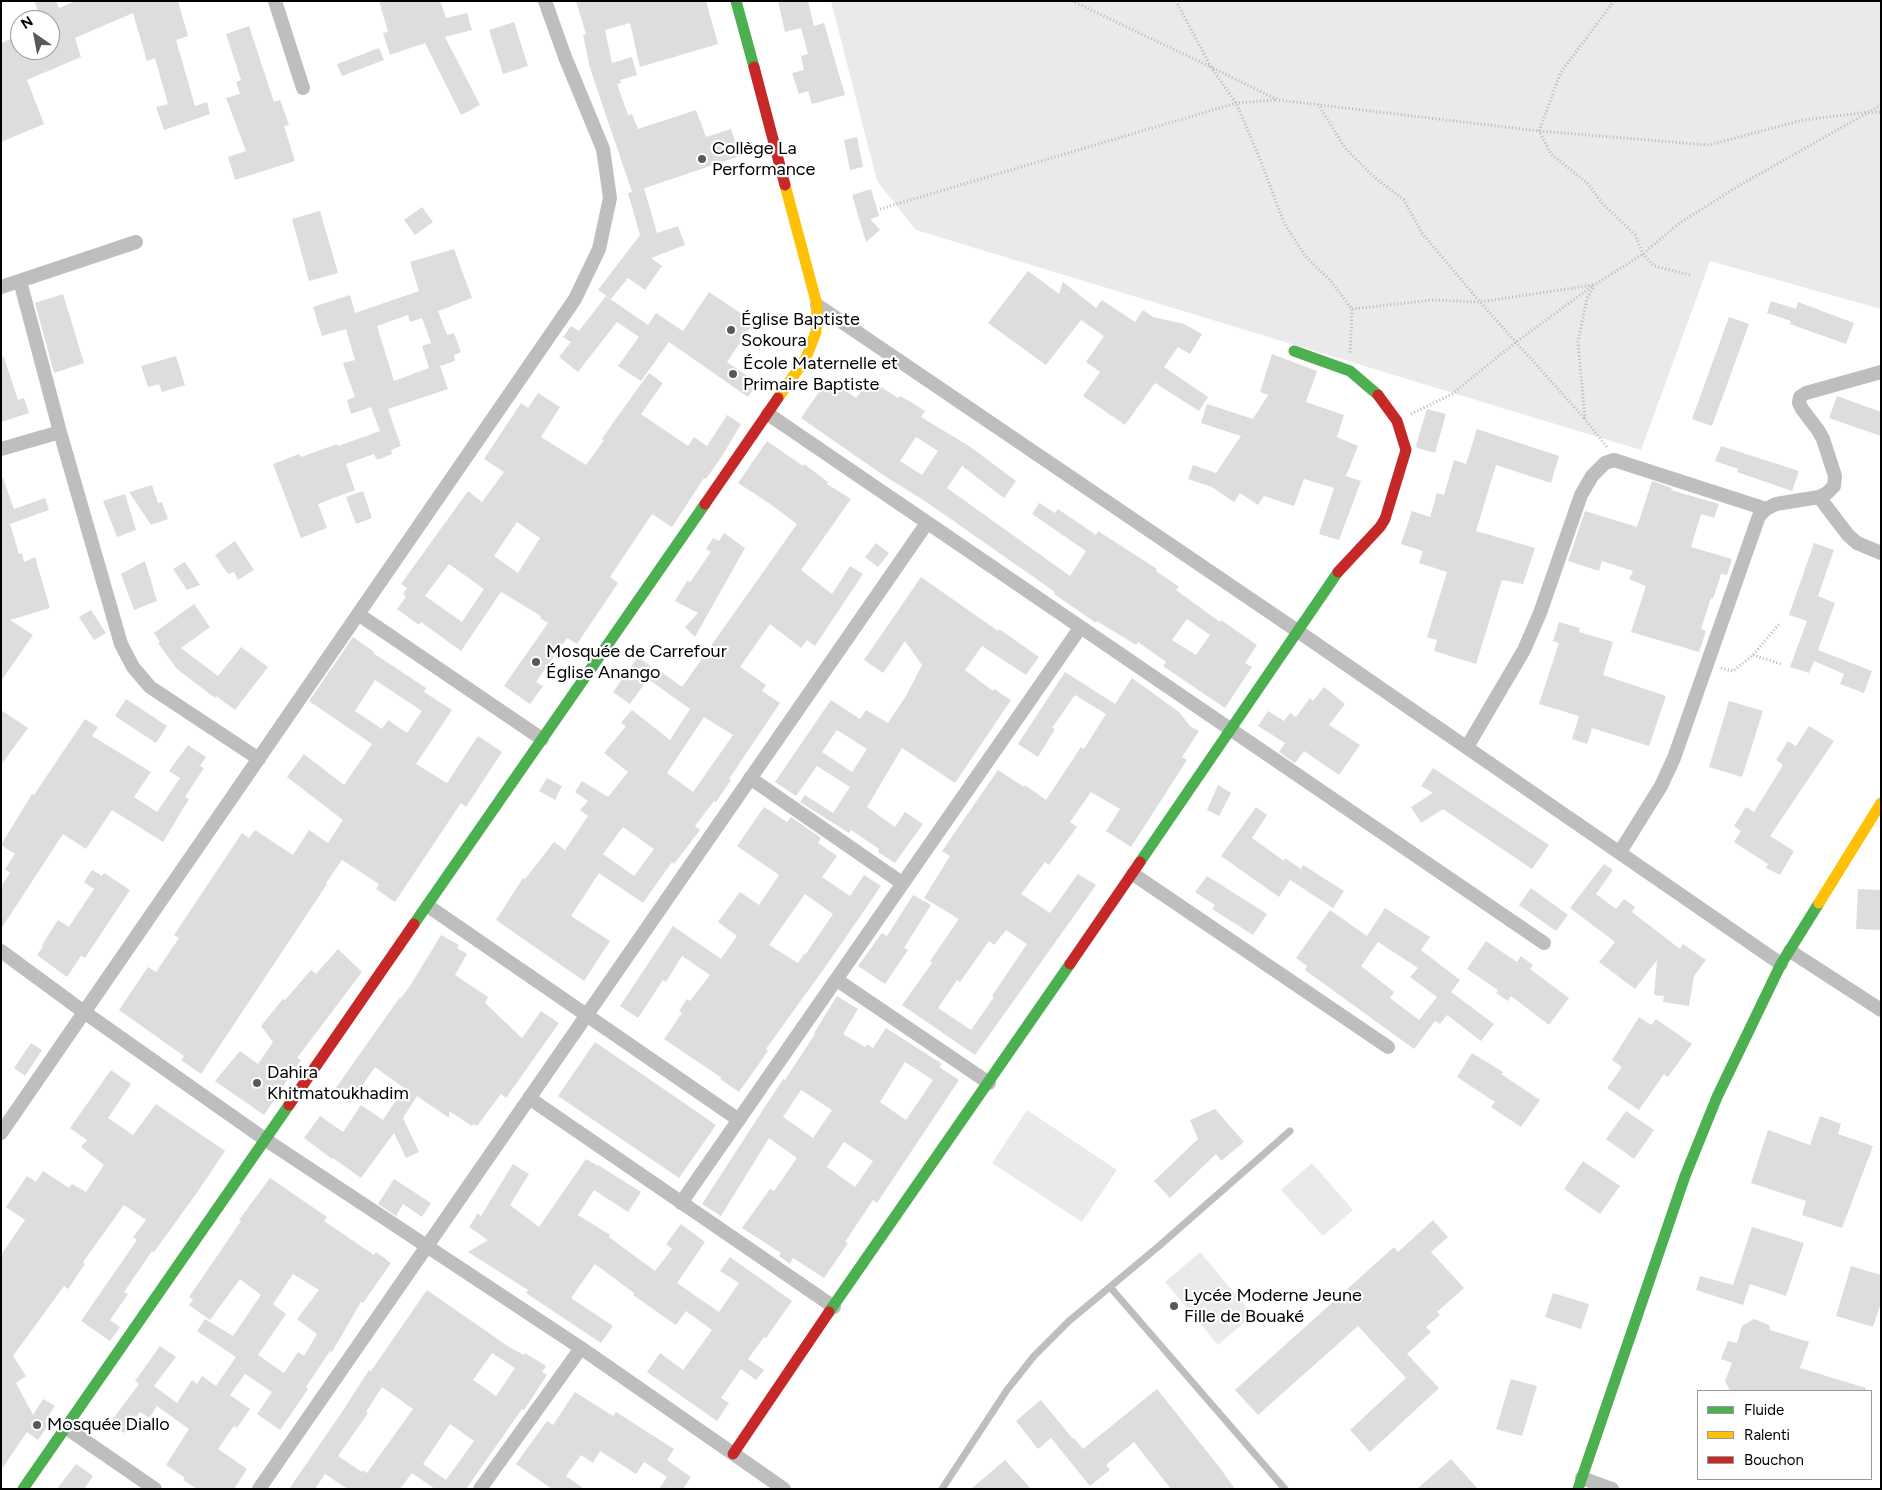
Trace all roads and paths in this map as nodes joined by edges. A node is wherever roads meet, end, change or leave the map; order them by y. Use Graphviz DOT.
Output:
graph roads {
  1 [pos="275,1"];
  2 [pos="545,1"];
  3 [pos="736,1"];
  4 [pos="1072,1"];
  5 [pos="1176,1"];
  6 [pos="1614,1"];
  7 [pos="1211,67"];
  8 [pos="303,88"];
  9 [pos="1278,100"];
  10 [pos="1236,103"];
  11 [pos="1318,103"];
  12 [pos="1881,105"];
  13 [pos="1869,112"];
  14 [pos="1881,112"];
  15 [pos="1539,131"];
  16 [pos="880,209"];
  17 [pos="136,242"];
  18 [pos="1643,254"];
  19 [pos="1691,275"];
  20 [pos="20,281"];
  21 [pos="1594,285"];
  22 [pos="1,288"];
  23 [pos="1480,302"];
  24 [pos="817,305"];
  25 [pos="1352,309"];
  26 [pos="1516,342"];
  27 [pos="1294,351"];
  28 [pos="1350,371"];
  29 [pos="1881,372"];
  30 [pos="768,414"];
  31 [pos="1585,419"];
  32 [pos="1397,421"];
  33 [pos="60,432"];
  34 [pos="1,449"];
  35 [pos="1614,460"];
  36 [pos="1819,497"];
  37 [pos="1766,509"];
  38 [pos="927,523"];
  39 [pos="1881,554"];
  40 [pos="358,614"];
  41 [pos="1780,623"];
  42 [pos="1080,628"];
  43 [pos="1299,632"];
  44 [pos="1753,655"];
  45 [pos="1708,664"];
  46 [pos="1782,664"];
  47 [pos="1232,730"];
  48 [pos="542,739"];
  49 [pos="1467,747"];
  50 [pos="258,759"];
  51 [pos="750,778"];
  52 [pos="1881,803"];
  53 [pos="1620,852"];
  54 [pos="1133,874"];
  55 [pos="902,883"];
  56 [pos="428,906"];
  57 [pos="1544,944"];
  58 [pos="1,951"];
  59 [pos="1790,951"];
  60 [pos="1781,964"];
  61 [pos="837,980"];
  62 [pos="1881,1010"];
  63 [pos="84,1012"];
  64 [pos="586,1016"];
  65 [pos="1388,1047"];
  66 [pos="989,1083"];
  67 [pos="529,1098"];
  68 [pos="739,1120"];
  69 [pos="1290,1131"];
  70 [pos="1,1133"];
  71 [pos="266,1140"];
  72 [pos="681,1203"];
  73 [pos="427,1246"];
  74 [pos="1110,1287"];
  75 [pos="834,1307"];
  76 [pos="581,1348"];
  77 [pos="65,1427"];
  78 [pos="733,1454"];
  79 [pos="1580,1483"];
  80 [pos="23,1489"];
  81 [pos="155,1489"];
  82 [pos="259,1489"];
  83 [pos="480,1489"];
  84 [pos="784,1489"];
  85 [pos="942,1489"];
  86 [pos="1285,1489"];
  87 [pos="1612,1489"];
  1 -- 8 [label="street"];
  2 -- 40 [label="street"];
  3 -- 24 [label="street"];
  4 -- 7 [label="path"];
  5 -- 7 [label="path"];
  6 -- 15 [label="path"];
  7 -- 9 [label="path"];
  7 -- 10 [label="path"];
  9 -- 10 [label="path"];
  9 -- 11 [label="path"];
  10 -- 16 [label="path"];
  10 -- 25 [label="path"];
  11 -- 15 [label="path"];
  11 -- 23 [label="path"];
  12 -- 13 [label="path"];
  13 -- 14 [label="path"];
  13 -- 15 [label="path"];
  13 -- 18 [label="path"];
  15 -- 18 [label="path"];
  17 -- 20 [label="street"];
  18 -- 19 [label="path"];
  18 -- 21 [label="path"];
  20 -- 22 [label="street"];
  20 -- 33 [label="street"];
  21 -- 23 [label="path"];
  21 -- 26 [label="path"];
  21 -- 31 [label="path"];
  23 -- 25 [label="path"];
  23 -- 26 [label="path"];
  24 -- 30 [label="street"];
  24 -- 43 [label="street"];
  25 -- 28 [label="path"];
  26 -- 31 [label="path"];
  26 -- 32 [label="path"];
  27 -- 28 [label="street"];
  28 -- 32 [label="street"];
  29 -- 36 [label="street"];
  30 -- 38 [label="street"];
  30 -- 48 [label="street"];
  31 -- 35 [label="path"];
  32 -- 43 [label="street"];
  33 -- 34 [label="street"];
  33 -- 50 [label="street"];
  35 -- 37 [label="street"];
  35 -- 49 [label="street"];
  36 -- 37 [label="street"];
  36 -- 39 [label="street"];
  37 -- 45 [label="street"];
  38 -- 42 [label="street"];
  38 -- 51 [label="street"];
  40 -- 48 [label="street"];
  40 -- 50 [label="street"];
  41 -- 44 [label="path"];
  42 -- 47 [label="street"];
  42 -- 55 [label="street"];
  43 -- 47 [label="street"];
  43 -- 49 [label="street"];
  44 -- 45 [label="path"];
  44 -- 46 [label="path"];
  45 -- 53 [label="street"];
  47 -- 54 [label="street"];
  47 -- 57 [label="street"];
  48 -- 56 [label="street"];
  49 -- 53 [label="street"];
  50 -- 63 [label="street"];
  51 -- 55 [label="street"];
  51 -- 64 [label="street"];
  52 -- 59 [label="street"];
  53 -- 60 [label="street"];
  54 -- 65 [label="street"];
  54 -- 66 [label="street"];
  55 -- 61 [label="street"];
  56 -- 64 [label="street"];
  56 -- 71 [label="street"];
  58 -- 63 [label="street"];
  59 -- 60 [label="street"];
  59 -- 62 [label="street"];
  60 -- 79 [label="street"];
  61 -- 66 [label="street"];
  61 -- 68 [label="street"];
  63 -- 70 [label="street"];
  63 -- 71 [label="street"];
  64 -- 67 [label="street"];
  64 -- 68 [label="street"];
  66 -- 75 [label="street"];
  67 -- 72 [label="street"];
  67 -- 73 [label="street"];
  68 -- 72 [label="street"];
  69 -- 74 [label="lane"];
  71 -- 73 [label="street"];
  71 -- 77 [label="street"];
  72 -- 75 [label="street"];
  73 -- 76 [label="street"];
  73 -- 82 [label="street"];
  74 -- 85 [label="lane"];
  74 -- 86 [label="lane"];
  75 -- 78 [label="street"];
  76 -- 78 [label="street"];
  76 -- 83 [label="street"];
  77 -- 80 [label="street"];
  77 -- 81 [label="street"];
  78 -- 84 [label="street"];
  79 -- 87 [label="street"];
}
